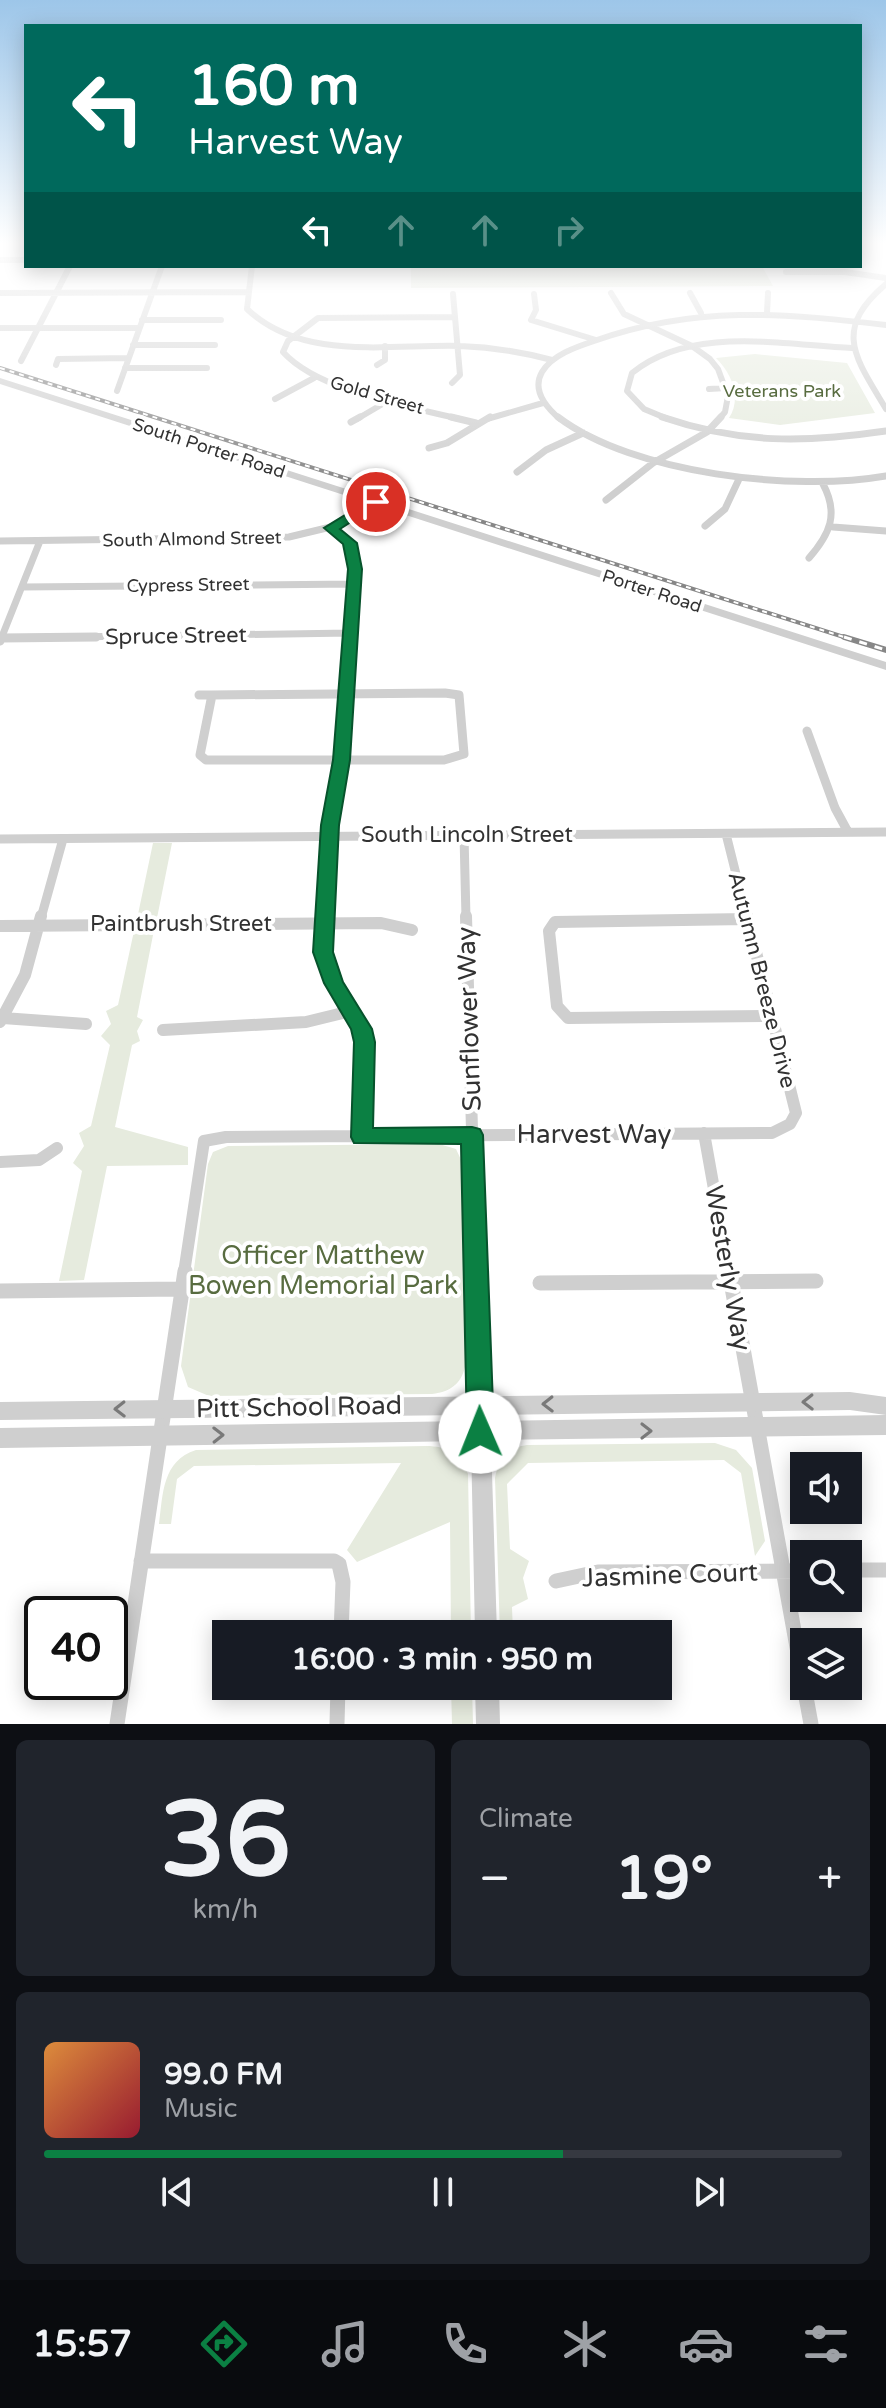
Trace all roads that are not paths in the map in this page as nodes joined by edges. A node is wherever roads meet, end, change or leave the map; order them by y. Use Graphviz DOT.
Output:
graph roads {
  1 [pos="104,325"];
  2 [pos="140,325"];
  3 [pos="265,325"];
  4 [pos="308,325"];
  5 [pos="456,325"];
  6 [pos="549,325"];
  7 [pos="635,325"];
  8 [pos="646,325"];
  9 [pos="855,325"];
  10 [pos="0,328"];
  11 [pos="38,328"];
  12 [pos="293,337"];
  13 [pos="596,340"];
  14 [pos="133,345"];
  15 [pos="215,345"];
  16 [pos="385,346"];
  17 [pos="458,346"];
  18 [pos="692,346"];
  19 [pos="852,348"];
  20 [pos="552,360"];
  21 [pos="21,361"];
  22 [pos="126,364"];
  23 [pos="56,365"];
  24 [pos="377,365"];
  25 [pos="207,368"];
  26 [pos="314,378"];
  27 [pos="0,381"];
  28 [pos="452,383"];
  29 [pos="726,388"];
  30 [pos="709,389"];
  31 [pos="117,391"];
  32 [pos="275,399"];
  33 [pos="391,399"];
  34 [pos="543,403"];
  35 [pos="886,409"];
  36 [pos="351,422"];
  37 [pos="476,423"];
  38 [pos="886,431"];
  39 [pos="707,432"];
  40 [pos="583,433"];
  41 [pos="429,448"];
  42 [pos="659,460"];
  43 [pos="517,472"];
  44 [pos="886,476"];
  45 [pos="739,479"];
  46 [pos="823,484"];
  47 [pos="606,500"];
  48 [pos="376,502"];
  49 [pos="417,515"];
  50 [pos="705,526"];
  51 [pos="833,527"];
  52 [pos="331,528"];
  53 [pos="886,531"];
  54 [pos="0,541"];
  55 [pos="40,541"];
  56 [pos="809,558"];
  57 [pos="354,584"];
  58 [pos="22,587"];
  59 [pos="350,633"];
  60 [pos="1,639"];
  61 [pos="886,666"];
  62 [pos="346,694"];
  63 [pos="199,695"];
  64 [pos="212,695"];
  65 [pos="807,731"];
  66 [pos="341,760"];
  67 [pos="848,832"];
  68 [pos="886,832"];
  69 [pos="726,834"];
  70 [pos="464,835"];
  71 [pos="329,836"];
  72 [pos="0,839"];
  73 [pos="63,839"];
  74 [pos="746,919"];
  75 [pos="323,923"];
  76 [pos="38,925"];
  77 [pos="0,926"];
  78 [pos="412,930"];
  79 [pos="351,1011"];
  80 [pos="771,1016"];
  81 [pos="1,1020"];
  82 [pos="86,1024"];
  83 [pos="163,1030"];
  84 [pos="790,1124"];
  85 [pos="704,1133"];
  86 [pos="472,1135"];
  87 [pos="362,1137"];
  88 [pos="57,1148"];
  89 [pos="0,1162"];
  90 [pos="816,1281"];
  91 [pos="540,1283"];
  92 [pos="731,1283"];
  93 [pos="180,1289"];
  94 [pos="0,1291"];
  95 [pos="753,1402"];
  96 [pos="480,1404"];
  97 [pos="886,1406"];
  98 [pos="163,1409"];
  99 [pos="0,1411"];
  100 [pos="757,1425"];
  101 [pos="886,1425"];
  102 [pos="480,1432"];
  103 [pos="159,1437"];
  104 [pos="0,1438"];
  105 [pos="141,1561"];
  106 [pos="862,1570"];
  107 [pos="886,1570"];
  108 [pos="784,1571"];
  109 [pos="790,1571"];
  110 [pos="556,1581"];
  111 [pos="342,1620"];
  112 [pos="486,1620"];
  113 [pos="794,1628"];
  114 [pos="338,1700"];
  115 [pos="487,1700"];
  116 [pos="807,1700"];
  117 [pos="117,1724"];
  118 [pos="337,1724"];
  119 [pos="488,1724"];
  120 [pos="811,1724"];
  1 -- 11 [label="street"];
  2 -- 14 [label="street"];
  3 -- 12 [label="street"];
  4 -- 12 [label="street"];
  5 -- 17 [label="street"];
  6 -- 13 [label="street"];
  7 -- 13 [label="street"];
  8 -- 18 [label="street"];
  9 -- 19 [label="street"];
  10 -- 11 [label="street"];
  11 -- 21 [label="street"];
  12 -- 16 [label="street"];
  12 -- 26 [label="street, Gold Street"];
  13 -- 20 [label="street"];
  14 -- 15 [label="street"];
  14 -- 22 [label="street"];
  16 -- 17 [label="street"];
  16 -- 24 [label="street"];
  17 -- 20 [label="street"];
  17 -- 28 [label="street"];
  18 -- 19 [label="street"];
  18 -- 29 [label="street"];
  18 -- 39 [label="street"];
  19 -- 35 [label="street"];
  20 -- 34 [label="street"];
  22 -- 23 [label="street"];
  22 -- 25 [label="street"];
  22 -- 31 [label="street"];
  26 -- 32 [label="street"];
  26 -- 33 [label="street, Gold Street"];
  27 -- 48 [label="street, South Porter Road"];
  29 -- 30 [label="street"];
  29 -- 39 [label="street"];
  33 -- 36 [label="street"];
  33 -- 37 [label="street, Gold Street"];
  34 -- 37 [label="street"];
  34 -- 40 [label="street"];
  37 -- 41 [label="street"];
  38 -- 39 [label="street"];
  39 -- 42 [label="street"];
  40 -- 42 [label="street"];
  40 -- 43 [label="street"];
  42 -- 45 [label="street"];
  42 -- 47 [label="street"];
  44 -- 46 [label="street"];
  45 -- 46 [label="street"];
  45 -- 50 [label="street"];
  46 -- 51 [label="street"];
  48 -- 49 [label="street, South Porter Road"];
  48 -- 52 [label="street, South Almond Street"];
  49 -- 61 [label="street, Porter Road"];
  51 -- 53 [label="street"];
  51 -- 56 [label="street"];
  52 -- 55 [label="street, South Almond Street"];
  52 -- 57 [label="street"];
  54 -- 55 [label="street, South Almond Street"];
  55 -- 58 [label="street"];
  57 -- 58 [label="street, Cypress Street"];
  57 -- 59 [label="street"];
  58 -- 60 [label="street"];
  59 -- 60 [label="street, Spruce Street"];
  59 -- 62 [label="street"];
  62 -- 64 [label="street"];
  62 -- 66 [label="street"];
  62 -- 66 [label="street"];
  63 -- 64 [label="street"];
  64 -- 66 [label="street"];
  65 -- 67 [label="street"];
  66 -- 71 [label="street"];
  67 -- 68 [label="street, South Lincoln Street"];
  67 -- 69 [label="street, South Lincoln Street"];
  69 -- 70 [label="street, South Lincoln Street"];
  69 -- 74 [label="street, Autumn Breeze Drive"];
  70 -- 71 [label="street, South Lincoln Street"];
  70 -- 86 [label="street, Sunflower Way"];
  71 -- 73 [label="street, South Lincoln Street"];
  71 -- 75 [label="street"];
  72 -- 73 [label="street, South Lincoln Street"];
  73 -- 76 [label="street"];
  74 -- 80 [label="street, Autumn Breeze Drive"];
  74 -- 80 [label="street"];
  75 -- 76 [label="street, Paintbrush Street"];
  75 -- 78 [label="street, Paintbrush Street"];
  75 -- 79 [label="street"];
  76 -- 77 [label="street, Paintbrush Street"];
  76 -- 81 [label="street"];
  79 -- 83 [label="street"];
  79 -- 87 [label="street"];
  80 -- 84 [label="street, Autumn Breeze Drive"];
  81 -- 82 [label="street"];
  84 -- 85 [label="street, Harvest Way"];
  85 -- 86 [label="street, Harvest Way"];
  85 -- 92 [label="street, Westerly Way"];
  86 -- 87 [label="street, Harvest Way"];
  86 -- 96 [label="street, Sunflower Way"];
  87 -- 93 [label="street, Harvest Way"];
  88 -- 89 [label="street"];
  90 -- 92 [label="street"];
  91 -- 92 [label="street"];
  92 -- 95 [label="street, Westerly Way"];
  93 -- 94 [label="street"];
  93 -- 98 [label="street"];
  95 -- 96 [label="street, Pitt School Road, one-way"];
  97 -- 95 [label="street, Pitt School Road, one-way"];
  95 -- 100 [label="street, Westerly Way"];
  96 -- 98 [label="street, Pitt School Road"];
  96 -- 102 [label="street, Sunflower Way"];
  98 -- 99 [label="street, Pitt School Road, one-way"];
  98 -- 103 [label="street"];
  100 -- 101 [label="street, Pitt School Road"];
  102 -- 100 [label="street, Pitt School Road, one-way"];
  100 -- 108 [label="street, Westerly Way"];
  103 -- 102 [label="street, Pitt School Road, one-way"];
  102 -- 112 [label="street, Sunflower Way"];
  103 -- 104 [label="street, Pitt School Road"];
  103 -- 105 [label="street"];
  105 -- 111 [label="street"];
  105 -- 117 [label="street"];
  106 -- 107 [label="street"];
  108 -- 109 [label="street, Jasmine Court"];
  108 -- 110 [label="street, Jasmine Court"];
  108 -- 113 [label="street, Westerly Way"];
  114 -- 118 [label="street"];
  115 -- 119 [label="street"];
  116 -- 120 [label="street, Westerly Way"];
}
